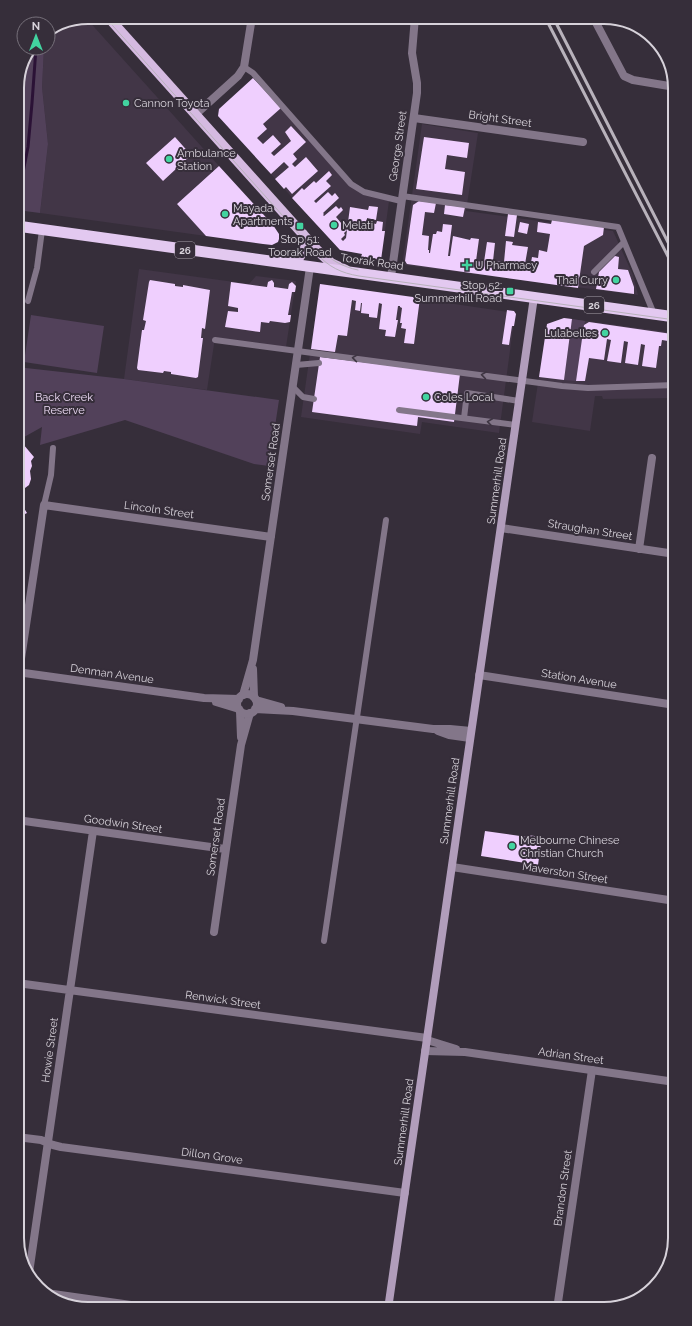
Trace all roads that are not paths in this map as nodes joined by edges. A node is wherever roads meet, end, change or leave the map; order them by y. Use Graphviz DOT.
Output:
graph roads {
  1 [pos="114,24"];
  2 [pos="251,24"];
  3 [pos="414,24"];
  4 [pos="597,24"];
  5 [pos="244,68"];
  6 [pos="668,86"];
  7 [pos="196,114"];
  8 [pos="414,118"];
  9 [pos="583,142"];
  10 [pos="402,199"];
  11 [pos="24,227"];
  12 [pos="42,230"];
  13 [pos="303,234"];
  14 [pos="624,242"];
  15 [pos="284,263"];
  16 [pos="310,267"];
  17 [pos="354,272"];
  18 [pos="594,272"];
  19 [pos="391,277"];
  20 [pos="534,297"];
  21 [pos="28,301"];
  22 [pos="654,314"];
  23 [pos="668,316"];
  24 [pos="214,340"];
  25 [pos="298,351"];
  26 [pos="319,363"];
  27 [pos="296,365"];
  28 [pos="522,380"];
  29 [pos="668,385"];
  30 [pos="293,387"];
  31 [pos="314,399"];
  32 [pos="520,401"];
  33 [pos="399,410"];
  34 [pos="464,418"];
  35 [pos="516,425"];
  36 [pos="53,448"];
  37 [pos="652,458"];
  38 [pos="44,505"];
  39 [pos="386,520"];
  40 [pos="501,528"];
  41 [pos="271,537"];
  42 [pos="638,548"];
  43 [pos="668,553"];
  44 [pos="24,633"];
  45 [pos="253,660"];
  46 [pos="24,673"];
  47 [pos="479,675"];
  48 [pos="241,697"];
  49 [pos="204,698"];
  50 [pos="255,698"];
  51 [pos="668,704"];
  52 [pos="239,710"];
  53 [pos="253,711"];
  54 [pos="293,711"];
  55 [pos="356,719"];
  56 [pos="471,734"];
  57 [pos="241,746"];
  58 [pos="24,821"];
  59 [pos="93,831"];
  60 [pos="225,849"];
  61 [pos="452,867"];
  62 [pos="668,900"];
  63 [pos="214,932"];
  64 [pos="324,941"];
  65 [pos="24,984"];
  66 [pos="70,990"];
  67 [pos="427,1039"];
  68 [pos="425,1051"];
  69 [pos="465,1052"];
  70 [pos="592,1070"];
  71 [pos="668,1081"];
  72 [pos="24,1138"];
  73 [pos="47,1143"];
  74 [pos="405,1193"];
  75 [pos="30,1264"];
  76 [pos="62,1296"];
  77 [pos="106,1302"];
  78 [pos="389,1302"];
  79 [pos="558,1302"];
  1 -- 7 [label="main road"];
  2 -- 5 [label="street"];
  3 -- 8 [label="street, George Street"];
  4 -- 6 [label="street"];
  5 -- 7 [label="street"];
  5 -- 10 [label="lane"];
  7 -- 13 [label="main road"];
  8 -- 9 [label="street, Bright Street"];
  8 -- 10 [label="street, George Street"];
  10 -- 14 [label="lane"];
  10 -- 19 [label="street, George Street"];
  11 -- 12 [label="highway, Toorak Road / 26"];
  12 -- 15 [label="highway, Toorak Road / 26"];
  12 -- 21 [label="lane"];
  13 -- 15 [label="main road"];
  13 -- 17 [label="main road"];
  14 -- 18 [label="lane"];
  14 -- 22 [label="lane"];
  15 -- 16 [label="highway, Toorak Road / 26"];
  16 -- 17 [label="highway, Toorak Road / 26"];
  16 -- 25 [label="street, Somerset Road"];
  17 -- 19 [label="highway, Toorak Road / 26"];
  19 -- 20 [label="highway, Toorak Road / 26"];
  20 -- 22 [label="highway, Toorak Road / 26"];
  20 -- 28 [label="main road, Summerhill Road"];
  22 -- 23 [label="highway, Toorak Road / 26"];
  24 -- 25 [label="lane"];
  25 -- 27 [label="street, Somerset Road"];
  28 -- 25 [label="lane, one-way"];
  26 -- 27 [label="lane"];
  27 -- 30 [label="street, Somerset Road"];
  28 -- 29 [label="lane"];
  28 -- 32 [label="main road, Summerhill Road"];
  30 -- 31 [label="lane"];
  30 -- 41 [label="street, Somerset Road"];
  32 -- 34 [label="lane"];
  32 -- 35 [label="main road, Summerhill Road"];
  33 -- 34 [label="lane"];
  35 -- 34 [label="lane, one-way"];
  35 -- 40 [label="main road, Summerhill Road"];
  36 -- 38 [label="lane"];
  37 -- 42 [label="street"];
  38 -- 41 [label="street, Lincoln Street"];
  38 -- 44 [label="street"];
  39 -- 55 [label="lane"];
  40 -- 42 [label="street, Straughan Street"];
  40 -- 47 [label="main road, Summerhill Road"];
  41 -- 45 [label="street, Somerset Road"];
  42 -- 43 [label="street, Straughan Street"];
  45 -- 48 [label="street, Somerset Road"];
  45 -- 50 [label="street, Somerset Road"];
  46 -- 49 [label="street, Denman Avenue"];
  47 -- 51 [label="street, Station Avenue"];
  47 -- 56 [label="main road, Summerhill Road"];
  48 -- 49 [label="street, Denman Avenue"];
  48 -- 50 [label="street"];
  48 -- 52 [label="street"];
  49 -- 52 [label="street, Denman Avenue"];
  50 -- 53 [label="street"];
  50 -- 54 [label="street"];
  52 -- 53 [label="street"];
  52 -- 57 [label="street, Somerset Road"];
  53 -- 54 [label="street"];
  53 -- 57 [label="street, Somerset Road"];
  54 -- 55 [label="street"];
  55 -- 56 [label="street"];
  55 -- 64 [label="lane"];
  56 -- 61 [label="main road, Summerhill Road"];
  57 -- 60 [label="street, Somerset Road"];
  58 -- 59 [label="street, Goodwin Street"];
  59 -- 60 [label="street, Goodwin Street"];
  59 -- 66 [label="street, Howie Street"];
  60 -- 63 [label="street, Somerset Road"];
  61 -- 62 [label="street, Maverston Street"];
  61 -- 67 [label="main road, Summerhill Road"];
  65 -- 66 [label="street, Renwick Street"];
  66 -- 67 [label="street, Renwick Street"];
  66 -- 73 [label="street, Howie Street"];
  67 -- 68 [label="main road, Summerhill Road"];
  67 -- 69 [label="street, Adrian Street"];
  68 -- 69 [label="street, Adrian Street"];
  68 -- 74 [label="main road, Summerhill Road"];
  69 -- 70 [label="street, Adrian Street"];
  70 -- 71 [label="street, Adrian Street"];
  70 -- 79 [label="street, Brandon Street"];
  72 -- 73 [label="street, Dillon Grove"];
  73 -- 74 [label="street, Dillon Grove"];
  73 -- 75 [label="street, Howie Street"];
  74 -- 78 [label="main road, Summerhill Road"];
  76 -- 77 [label="street"];
}
